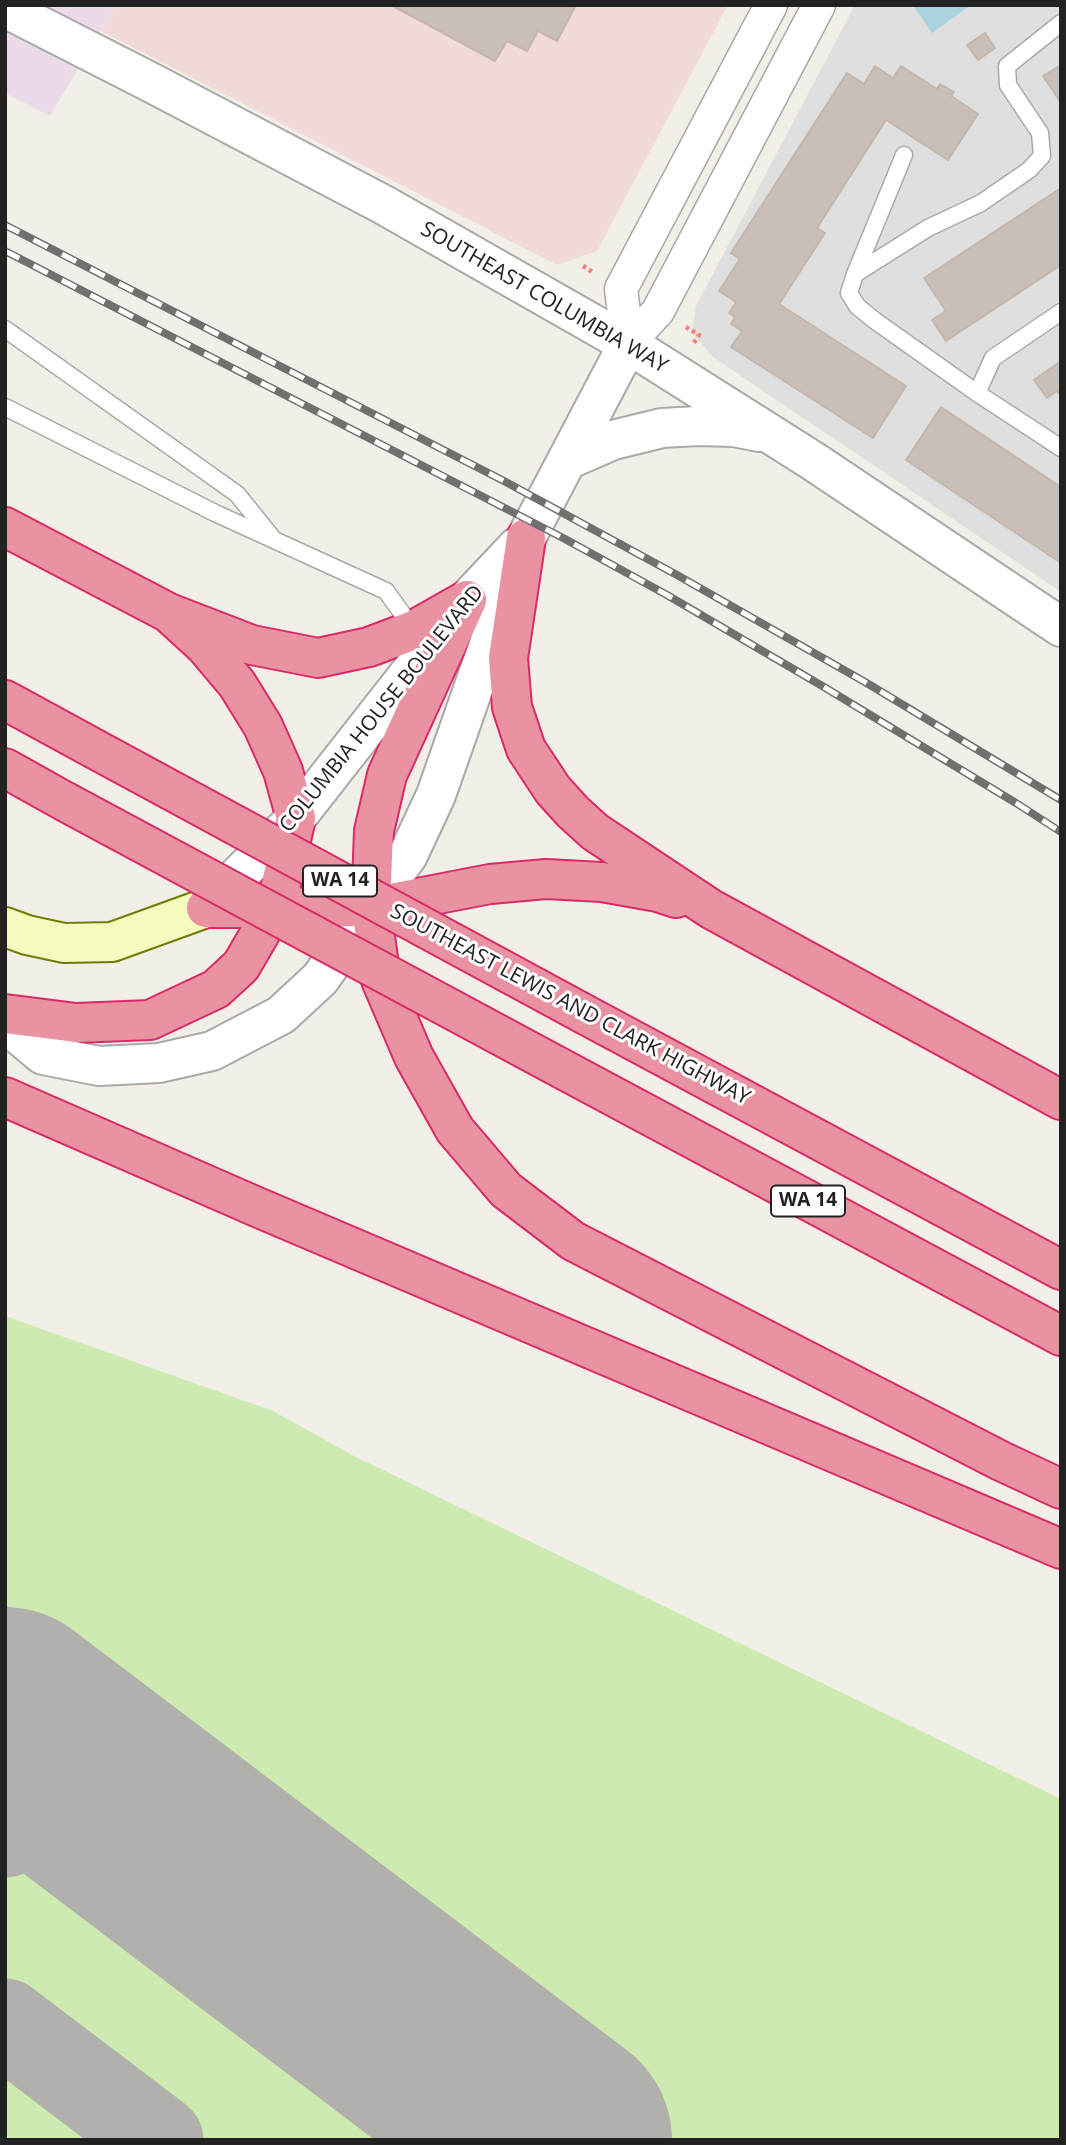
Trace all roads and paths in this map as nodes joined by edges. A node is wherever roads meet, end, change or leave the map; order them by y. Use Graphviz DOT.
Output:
graph roads {
  1 [pos="771,5"];
  2 [pos="819,5"];
  3 [pos="5,8"];
  4 [pos="1061,23"];
  5 [pos="904,155"];
  6 [pos="855,274"];
  7 [pos="1061,312"];
  8 [pos="5,329"];
  9 [pos="628,344"];
  10 [pos="977,393"];
  11 [pos="5,407"];
  12 [pos="770,434"];
  13 [pos="1061,448"];
  14 [pos="568,460"];
  15 [pos="5,527"];
  16 [pos="272,538"];
  17 [pos="526,538"];
  18 [pos="467,600"];
  19 [pos="169,614"];
  20 [pos="1061,627"];
  21 [pos="414,630"];
  22 [pos="5,700"];
  23 [pos="5,768"];
  24 [pos="296,818"];
  25 [pos="276,906"];
  26 [pos="371,907"];
  27 [pos="206,908"];
  28 [pos="711,909"];
  29 [pos="5,927"];
  30 [pos="5,1014"];
  31 [pos="5,1023"];
  32 [pos="5,1097"];
  33 [pos="1061,1100"];
  34 [pos="1061,1270"];
  35 [pos="1061,1336"];
  36 [pos="1061,1489"];
  37 [pos="1061,1549"];
  1 -- 9 [label="street"];
  2 -- 9 [label="street"];
  3 -- 9 [label="street, SOUTHEAST COLUMBIA WAY"];
  4 -- 6 [label="lane"];
  5 -- 6 [label="lane"];
  6 -- 10 [label="lane"];
  7 -- 10 [label="lane"];
  8 -- 16 [label="lane"];
  9 -- 12 [label="street, SOUTHEAST COLUMBIA WAY"];
  9 -- 14 [label="street"];
  10 -- 13 [label="lane"];
  11 -- 16 [label="lane"];
  12 -- 14 [label="street"];
  12 -- 20 [label="street, SOUTHEAST COLUMBIA WAY"];
  14 -- 17 [label="street"];
  15 -- 19 [label="highway"];
  16 -- 21 [label="lane"];
  17 -- 18 [label="street, COLUMBIA HOUSE BOULEVARD"];
  17 -- 26 [label="street"];
  17 -- 28 [label="highway"];
  18 -- 21 [label="highway"];
  18 -- 24 [label="street, COLUMBIA HOUSE BOULEVARD"];
  18 -- 26 [label="highway"];
  19 -- 21 [label="highway"];
  19 -- 24 [label="highway"];
  22 -- 34 [label="highway, SOUTHEAST LEWIS AND CLARK HIGHWAY / WA 14, bridge"];
  23 -- 35 [label="highway, WA 14, bridge"];
  24 -- 25 [label="highway"];
  24 -- 27 [label="street, COLUMBIA HOUSE BOULEVARD"];
  25 -- 26 [label="highway"];
  25 -- 27 [label="highway"];
  25 -- 30 [label="highway"];
  26 -- 28 [label="highway"];
  26 -- 31 [label="street"];
  26 -- 36 [label="highway"];
  27 -- 29 [label="main road, COLUMBIA HOUSE BOULEVARD"];
  28 -- 33 [label="highway"];
  32 -- 37 [label="highway"];
}
